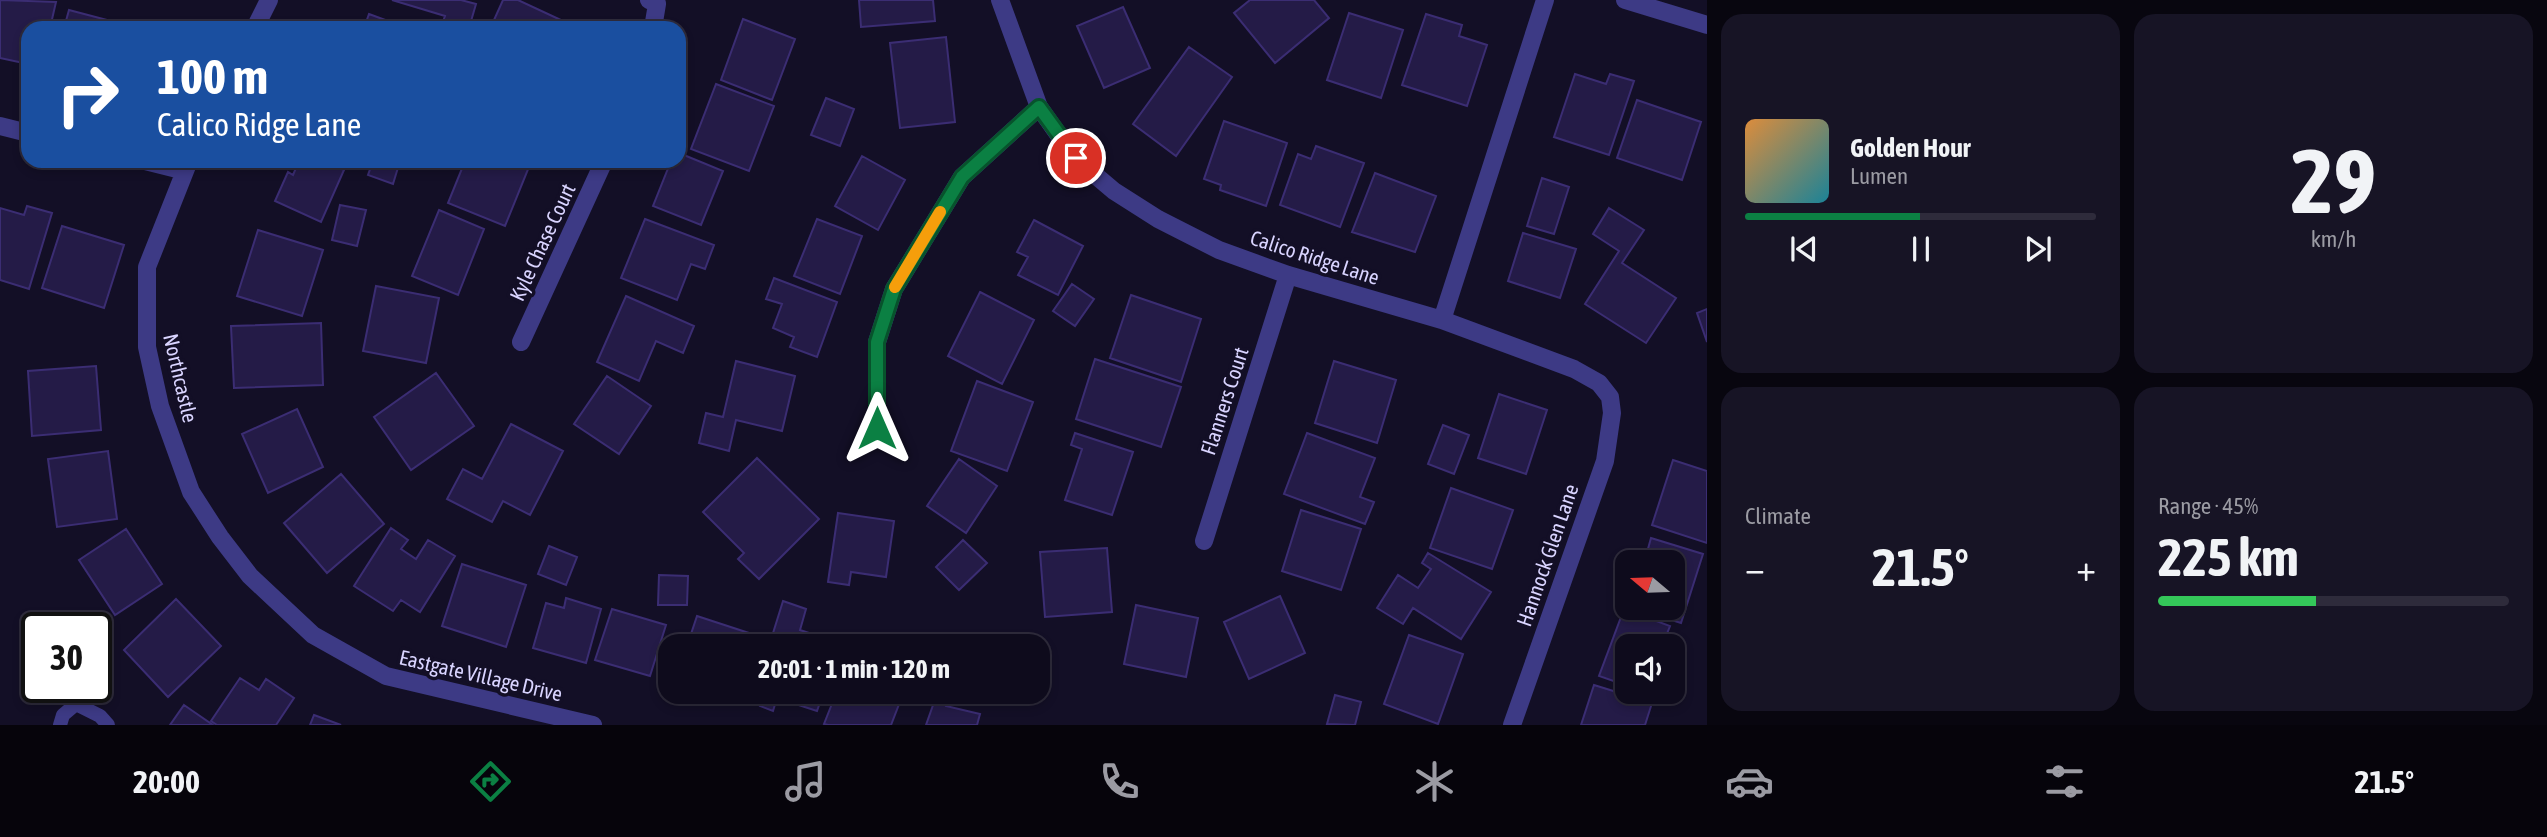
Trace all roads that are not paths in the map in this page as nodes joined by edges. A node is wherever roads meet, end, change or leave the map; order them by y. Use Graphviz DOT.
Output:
graph roads {
  1 [pos="269,0"];
  2 [pos="649,0"];
  3 [pos="999,0"];
  4 [pos="1545,0"];
  5 [pos="1625,0"];
  6 [pos="258,21"];
  7 [pos="654,21"];
  8 [pos="1707,25"];
  9 [pos="1039,107"];
  10 [pos="0,126"];
  11 [pos="21,131"];
  12 [pos="186,168"];
  13 [pos="601,168"];
  14 [pos="1288,275"];
  15 [pos="1442,320"];
  16 [pos="521,342"];
  17 [pos="1610,397"];
  18 [pos="877,428"];
  19 [pos="210,521"];
  20 [pos="1204,541"];
  21 [pos="60,725"];
  22 [pos="108,725"];
  23 [pos="593,725"];
  24 [pos="1512,725"];
  1 -- 6 [label="street"];
  2 -- 7 [label="street"];
  3 -- 9 [label="street, Calico Ridge Lane"];
  4 -- 15 [label="street"];
  5 -- 8 [label="street"];
  9 -- 14 [label="street, Calico Ridge Lane"];
  9 -- 18 [label="street"];
  10 -- 11 [label="street"];
  12 -- 19 [label="street, Northcastle"];
  13 -- 16 [label="street, Kyle Chase Court"];
  14 -- 15 [label="street, Calico Ridge Lane"];
  14 -- 20 [label="street, Flanners Court"];
  15 -- 17 [label="street, Calico Ridge Lane"];
  17 -- 24 [label="street, Hannock Glen Lane"];
  19 -- 23 [label="street, Eastgate Village Drive"];
  21 -- 22 [label="lane"];
}
